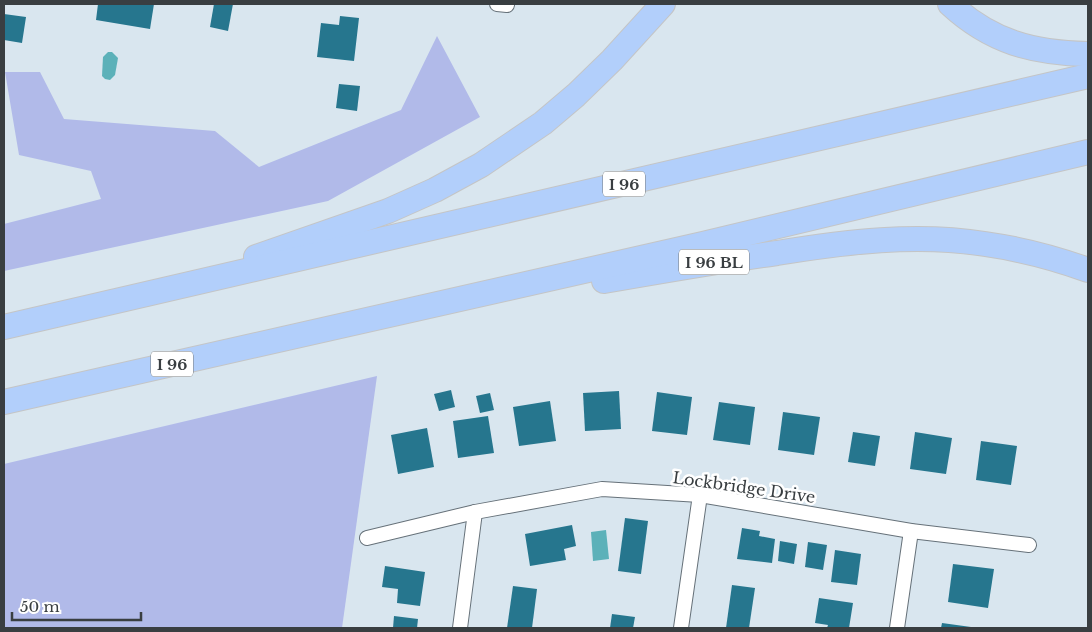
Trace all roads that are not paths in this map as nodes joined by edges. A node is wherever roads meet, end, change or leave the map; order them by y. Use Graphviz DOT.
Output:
graph roads {
  1 [pos="663,4"];
  2 [pos="950,4"];
  3 [pos="1088,54"];
  4 [pos="1088,76"];
  5 [pos="1088,152"];
  6 [pos="1088,270"];
  7 [pos="159,292"];
  8 [pos="341,326"];
  9 [pos="4,327"];
  10 [pos="4,402"];
  11 [pos="700,495"];
  12 [pos="475,512"];
  13 [pos="910,532"];
  14 [pos="367,538"];
  15 [pos="1029,545"];
  16 [pos="460,628"];
  17 [pos="681,628"];
  18 [pos="897,628"];
  1 -- 7 [label="highway"];
  2 -- 3 [label="highway"];
  4 -- 7 [label="highway, I 96"];
  5 -- 8 [label="highway, I 96"];
  6 -- 8 [label="highway, I 96 BL"];
  7 -- 9 [label="highway, I 96"];
  8 -- 10 [label="highway, I 96"];
  11 -- 12 [label="street, Lockbridge Drive"];
  11 -- 13 [label="street, Lockbridge Drive"];
  11 -- 17 [label="street"];
  12 -- 14 [label="street, Lockbridge Drive"];
  12 -- 16 [label="street"];
  13 -- 15 [label="street, Lockbridge Drive"];
  13 -- 18 [label="street"];
}
